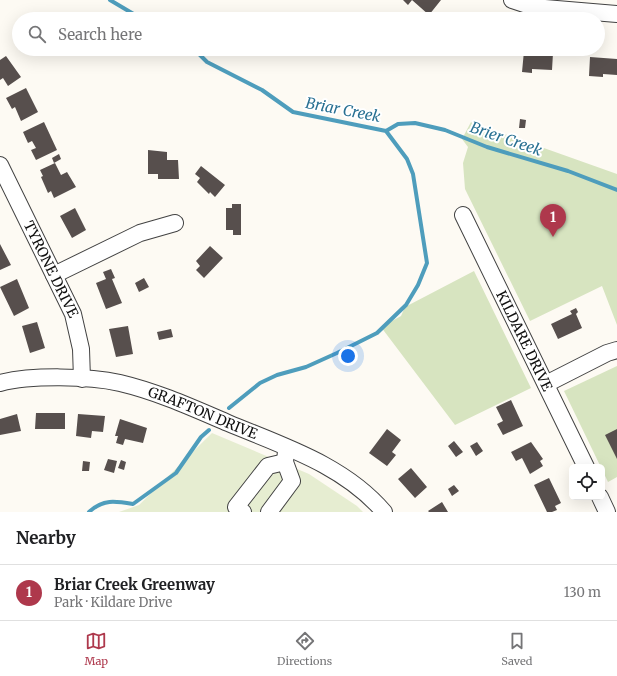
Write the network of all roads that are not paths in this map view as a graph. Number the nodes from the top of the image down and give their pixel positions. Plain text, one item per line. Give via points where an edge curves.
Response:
1 (512, 0) edge
2 (593, 12) edge
3 (605, 13) edge
4 (617, 14) edge
5 (0, 165) edge
6 (463, 215) dead end
7 (175, 223) dead end
8 (54, 274) junction
9 (617, 350) edge
10 (82, 379) junction
11 (0, 383) edge
12 (546, 384) junction
13 (285, 455) junction
14 (585, 464) edge
15 (601, 500) edge
16 (242, 512) edge
17 (268, 512) edge
18 (384, 512) edge
19 (607, 512) edge

1 - 2 street via 533,7
3 - 4 street
5 - 8 street, TYRONE DRIVE
6 - 12 street, KILDARE DRIVE
7 - 8 street via 140,233
8 - 10 street, TYRONE DRIVE via 77,326
9 - 12 street
10 - 11 street, GRAFTON DRIVE via 33,378
10 - 13 street, GRAFTON DRIVE via 119,383 154,392
12 - 14 street, KILDARE DRIVE
13 - 16 street via 268,466 236,507
13 - 17 street via 292,480
13 - 18 street, GRAFTON DRIVE via 316,460 367,494
15 - 19 street

